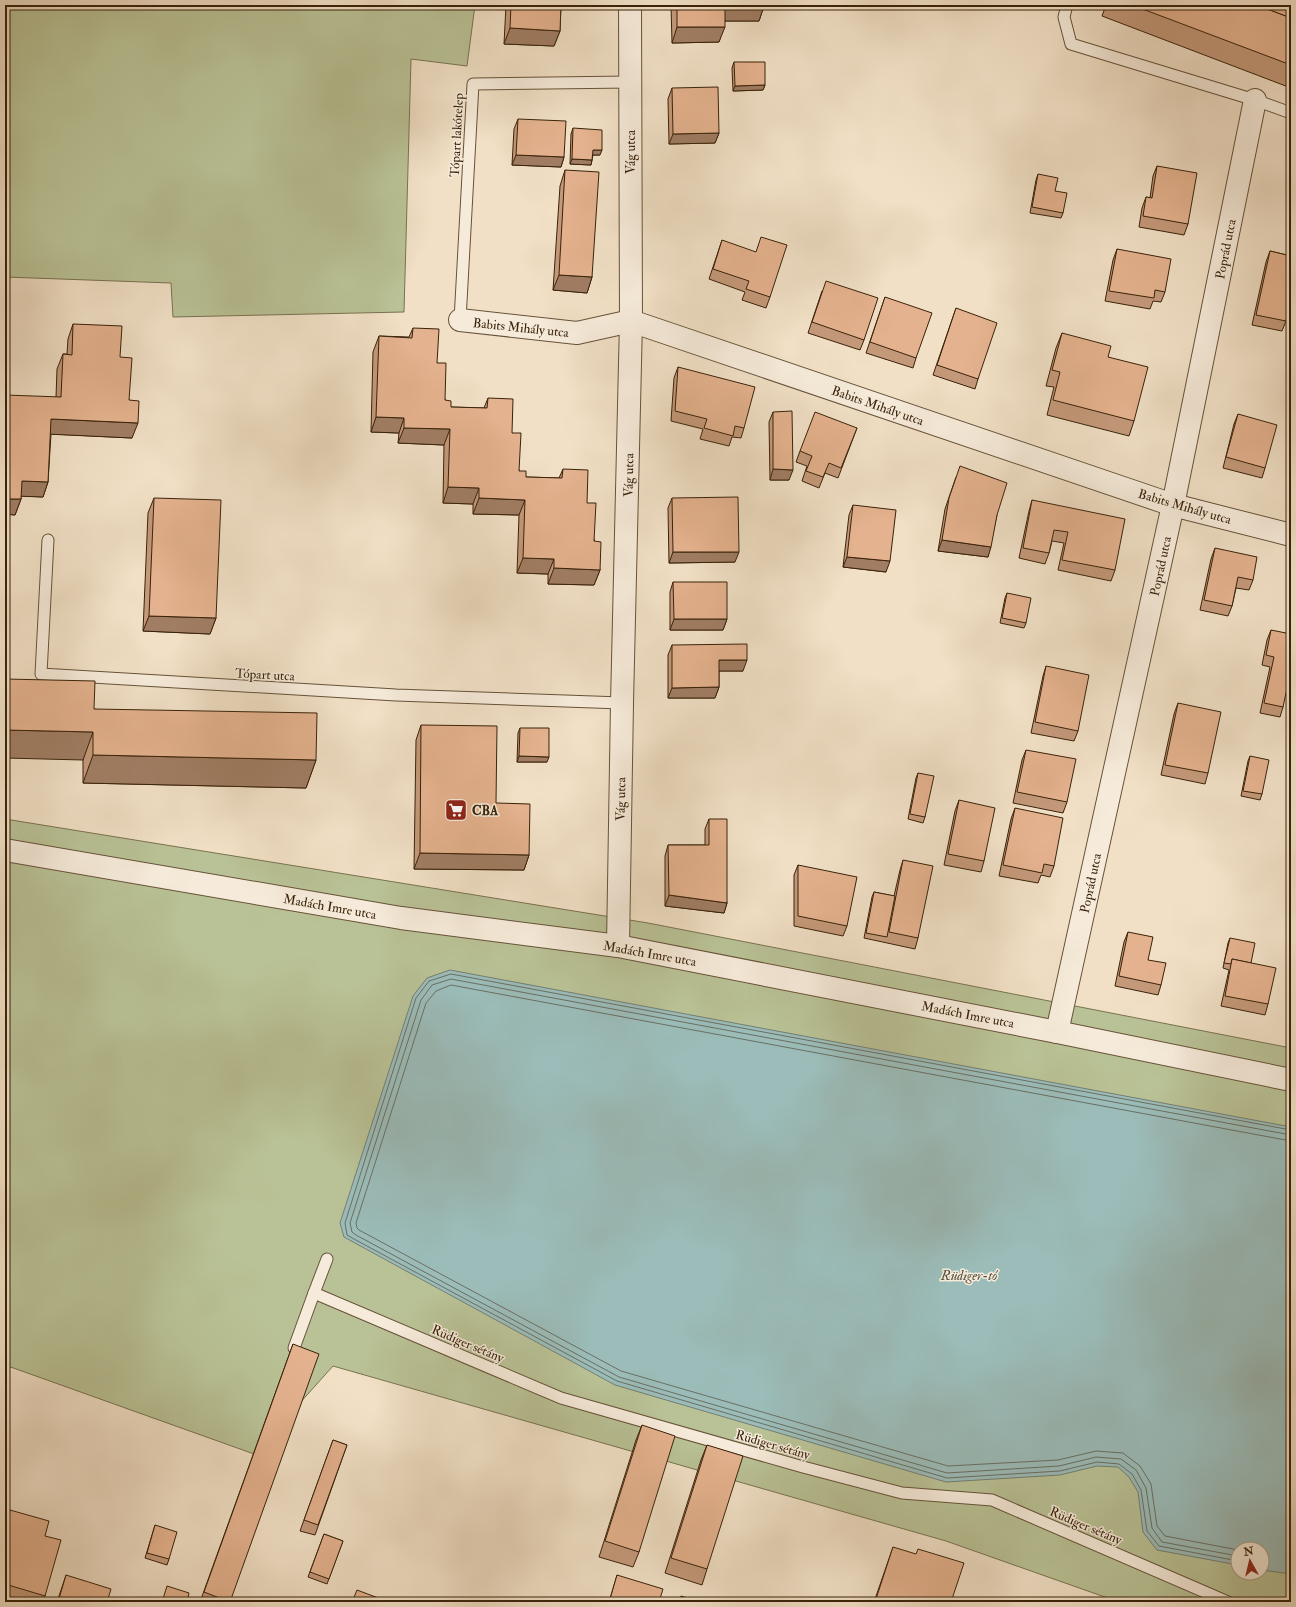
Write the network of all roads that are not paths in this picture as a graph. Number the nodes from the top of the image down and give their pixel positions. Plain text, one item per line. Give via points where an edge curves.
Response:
1 (630, 5) edge
2 (1067, 5) edge
3 (630, 82) junction
4 (1255, 100) junction
5 (1291, 113) edge
6 (460, 320) joint
7 (631, 321) junction
8 (1173, 505) junction
9 (1291, 535) edge
10 (48, 540) dead end
11 (622, 703) junction
12 (5, 850) edge
13 (618, 946) junction
14 (1057, 1032) junction
15 (1291, 1080) edge
16 (328, 1259) dead end
17 (314, 1293) junction
18 (294, 1348) edge
19 (1228, 1602) edge

1 - 3 street, Vág utca
2 - 4 lane via 1064,17 1071,44
3 - 6 lane, Tópart lakótelep via 473,84
3 - 7 street, Vág utca
4 - 5 lane
4 - 8 street, Poprád utca
6 - 7 street, Babits Mihály utca via 577,333
7 - 8 street, Babits Mihály utca
7 - 11 street, Vág utca
8 - 9 street, Babits Mihály utca
8 - 14 street, Poprád utca
10 - 11 lane, Tópart utca via 41,674 396,695
11 - 13 street, Vág utca
12 - 13 street, Madách Imre utca via 400,918
13 - 14 street, Madách Imre utca
14 - 15 street, Madách Imre utca
16 - 17 lane
17 - 18 lane
17 - 19 lane, Rüdiger sétány via 561,1398 902,1493 992,1500

